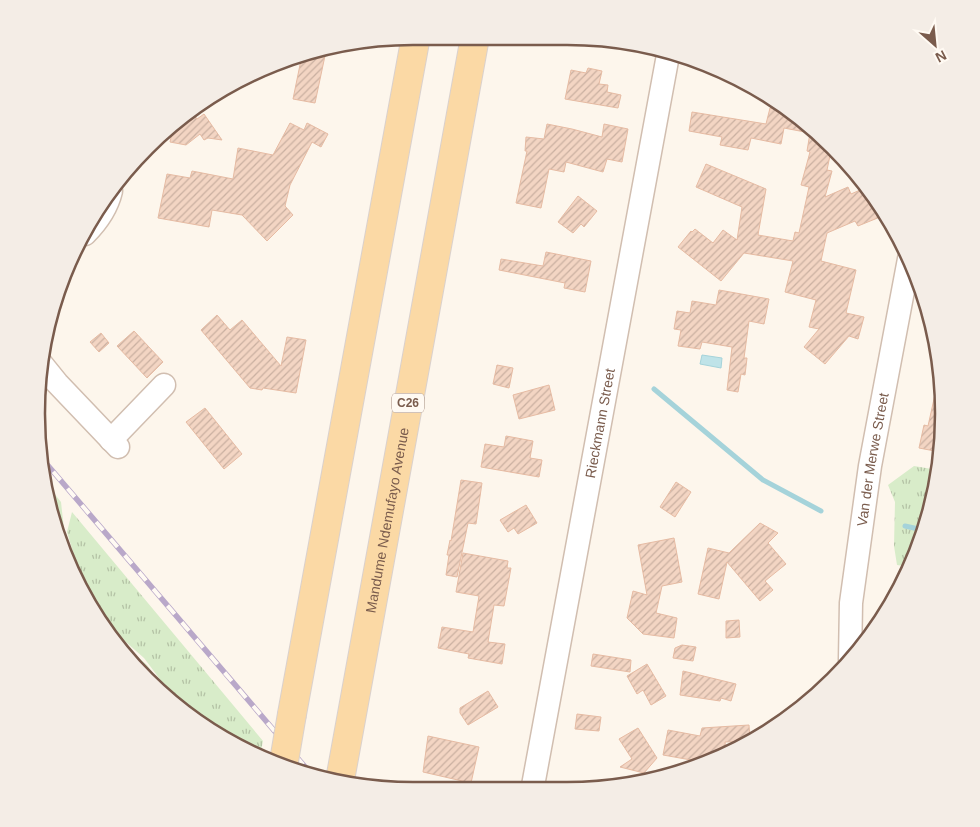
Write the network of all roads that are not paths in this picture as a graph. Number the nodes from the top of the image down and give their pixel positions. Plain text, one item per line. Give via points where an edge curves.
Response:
1 (414, 45) edge
2 (474, 45) edge
3 (667, 60) edge
4 (907, 271) edge
5 (47, 371) edge
6 (164, 385) dead end
7 (850, 649) edge
8 (285, 759) edge
9 (341, 774) edge
10 (534, 782) edge

1 - 8 main road, bridge
2 - 9 main road, Mandume Ndemufayo Avenue / C26
3 - 10 street, Rieckmann Street
4 - 7 street, Van der Merwe Street via 870,466 851,603
5 - 6 street via 114,444

